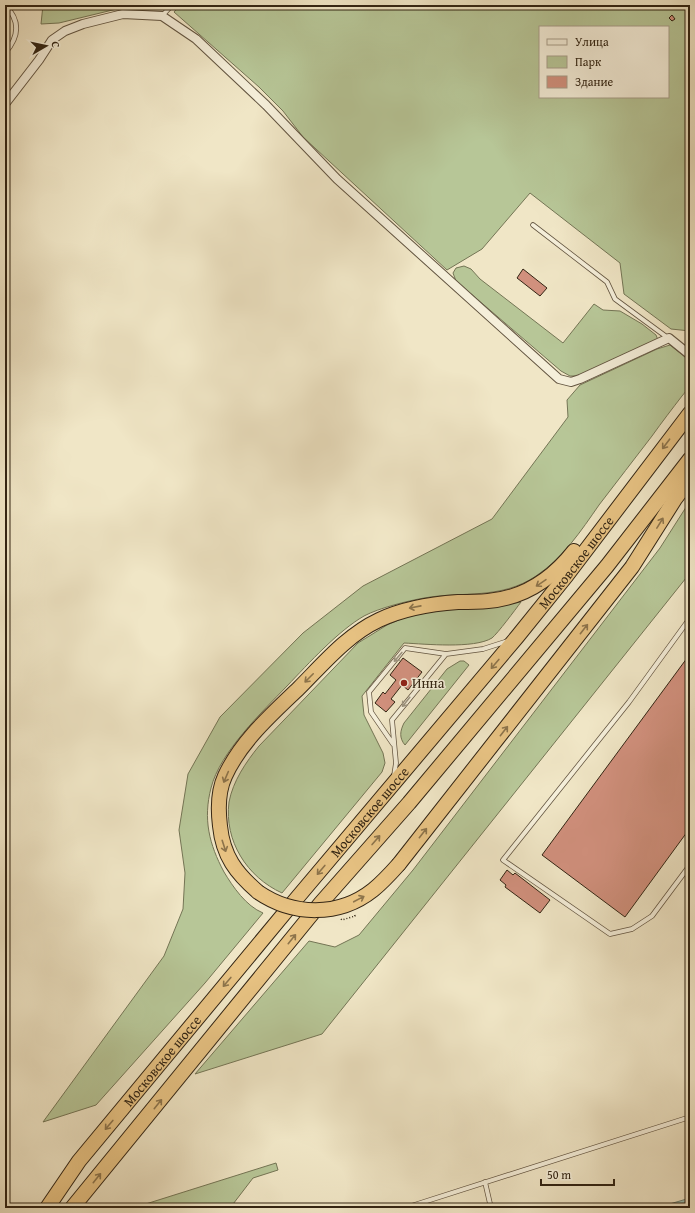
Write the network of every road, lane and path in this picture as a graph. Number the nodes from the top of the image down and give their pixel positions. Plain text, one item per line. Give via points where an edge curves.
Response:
1 (5, 5) edge
2 (172, 5) edge
3 (162, 16) junction
4 (5, 53) edge
5 (6, 101) edge
6 (533, 225) dead end
7 (669, 338) junction
8 (690, 355) edge
9 (690, 413) edge
10 (690, 459) edge
11 (690, 479) edge
12 (618, 508) junction
13 (690, 618) edge
14 (518, 637) junction
15 (446, 654) junction
16 (393, 744) junction
17 (391, 788) junction
18 (690, 865) edge
19 (690, 1117) edge
20 (485, 1182) junction
21 (47, 1208) edge
22 (72, 1208) edge
23 (405, 1208) edge
24 (491, 1208) edge

1 - 4 lane via 15,18 16,25 16,35
2 - 3 lane
3 - 5 street via 123,14 65,31 52,40
3 - 7 street via 196,39 266,105 337,179 559,379 571,382 580,379
6 - 7 lane via 607,282 616,299
7 - 8 street
9 -> 12 highway, Московское шоссе
22 -> 10 highway, Московское шоссе via 320,904 409,803 602,572
12 -> 11 highway, bridge via 588,533 565,563 533,588 505,599 488,602 459,602 408,609 377,621 350,638 336,651 268,718 246,744 225,776 220,792 219,822 223,845 237,873 268,898 288,907 311,910 348,904 374,890 399,864 632,568
12 - 14 highway, Московское шоссе
13 - 18 lane via 630,702 503,860 610,934 632,928 652,916
14 - 15 lane via 483,649
14 -> 17 highway, Московское шоссе
15 -> 16 lane via 392,720
15 -> 16 lane via 405,648 369,692 371,712
16 - 17 lane via 396,763
17 -> 21 highway, Московское шоссе via 79,1161
19 - 20 lane
20 - 23 lane
20 - 24 lane

